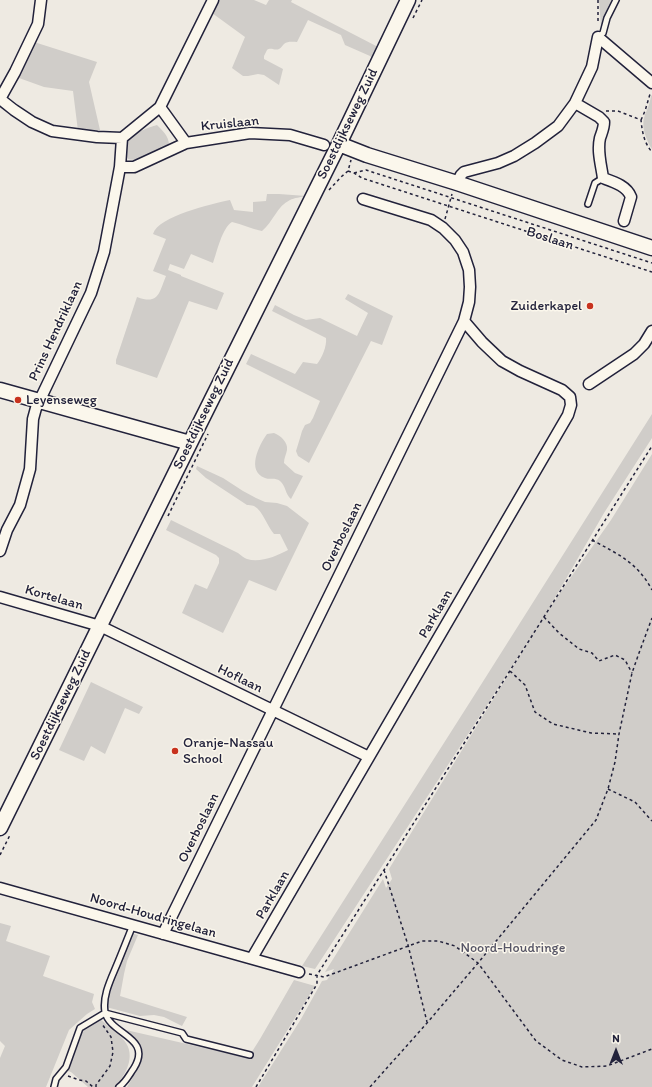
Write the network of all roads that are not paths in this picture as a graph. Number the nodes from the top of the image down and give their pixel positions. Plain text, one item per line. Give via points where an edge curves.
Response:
1 (41, 0) edge
2 (213, 0) edge
3 (408, 0) edge
4 (616, 0) edge
5 (598, 37) junction
6 (652, 83) edge
7 (0, 99) edge
8 (575, 103) junction
9 (160, 107) junction
10 (122, 138) junction
11 (186, 143) junction
12 (339, 144) junction
13 (324, 145) dead end
14 (120, 167) junction
15 (603, 178) junction
16 (457, 183) junction
17 (363, 199) dead end
18 (588, 204) dead end
19 (624, 221) dead end
20 (652, 248) edge
21 (464, 321) junction
22 (652, 331) edge
23 (590, 384) dead end
24 (0, 390) edge
25 (37, 404) junction
26 (197, 444) junction
27 (0, 552) edge
28 (0, 597) edge
29 (100, 626) junction
30 (272, 711) junction
31 (369, 757) junction
32 (0, 828) edge
33 (0, 888) edge
34 (133, 925) junction
35 (164, 934) junction
36 (252, 958) junction
37 (299, 972) road end
38 (105, 1012) junction
39 (250, 1055) dead end
40 (54, 1087) edge
41 (119, 1087) edge

1 - 7 street via 38,24 16,72
2 - 9 street
3 - 12 main road, Soestdijkseweg Zuid
4 - 5 lane via 603,33
5 - 6 street
5 - 8 street via 592,67
7 - 10 street via 32,122 52,131
8 - 15 street via 604,122 598,152
8 - 16 street via 558,126 535,143 498,163 464,172
9 - 10 street
9 - 11 street, Kruislaan
10 - 14 street
11 - 13 street, Kruislaan via 250,133 290,135
11 - 14 street, Kruislaan via 134,167
12 - 16 main road, Boslaan
12 - 26 main road, Soestdijkseweg Zuid
14 - 25 street, Prins Hendriklaan via 104,252 92,293
15 - 18 lane via 595,183
15 - 19 street via 621,185 631,197
16 - 20 main road, Boslaan
17 - 21 street, Overboslaan via 431,220 455,240 463,252 469,270 470,302
21 - 30 street, Overboslaan
21 - 31 street, Parklaan via 502,361 562,390 570,397 571,405 568,415
22 - 23 street via 634,354
24 - 25 main road
25 - 26 main road
25 - 27 street, Prins Hendriklaan via 33,419 30,469 20,505 7,530
26 - 29 main road, Soestdijkseweg Zuid
28 - 29 street, Kortelaan
29 - 30 street, Hoflaan
29 - 32 main road, Soestdijkseweg Zuid
30 - 31 street, Hoflaan
30 - 35 street, Overboslaan
31 - 36 street, Parklaan
33 - 34 street, Noord-Houdringelaan
34 - 35 street, Noord-Houdringelaan
34 - 38 lane via 109,986
35 - 36 street, Noord-Houdringelaan
36 - 37 street, Noord-Houdringelaan
38 - 39 lane via 182,1033 186,1039
38 - 40 lane via 80,1028 66,1067 56,1079
38 - 41 lane via 115,1027 131,1039 138,1051 136,1065 125,1083

